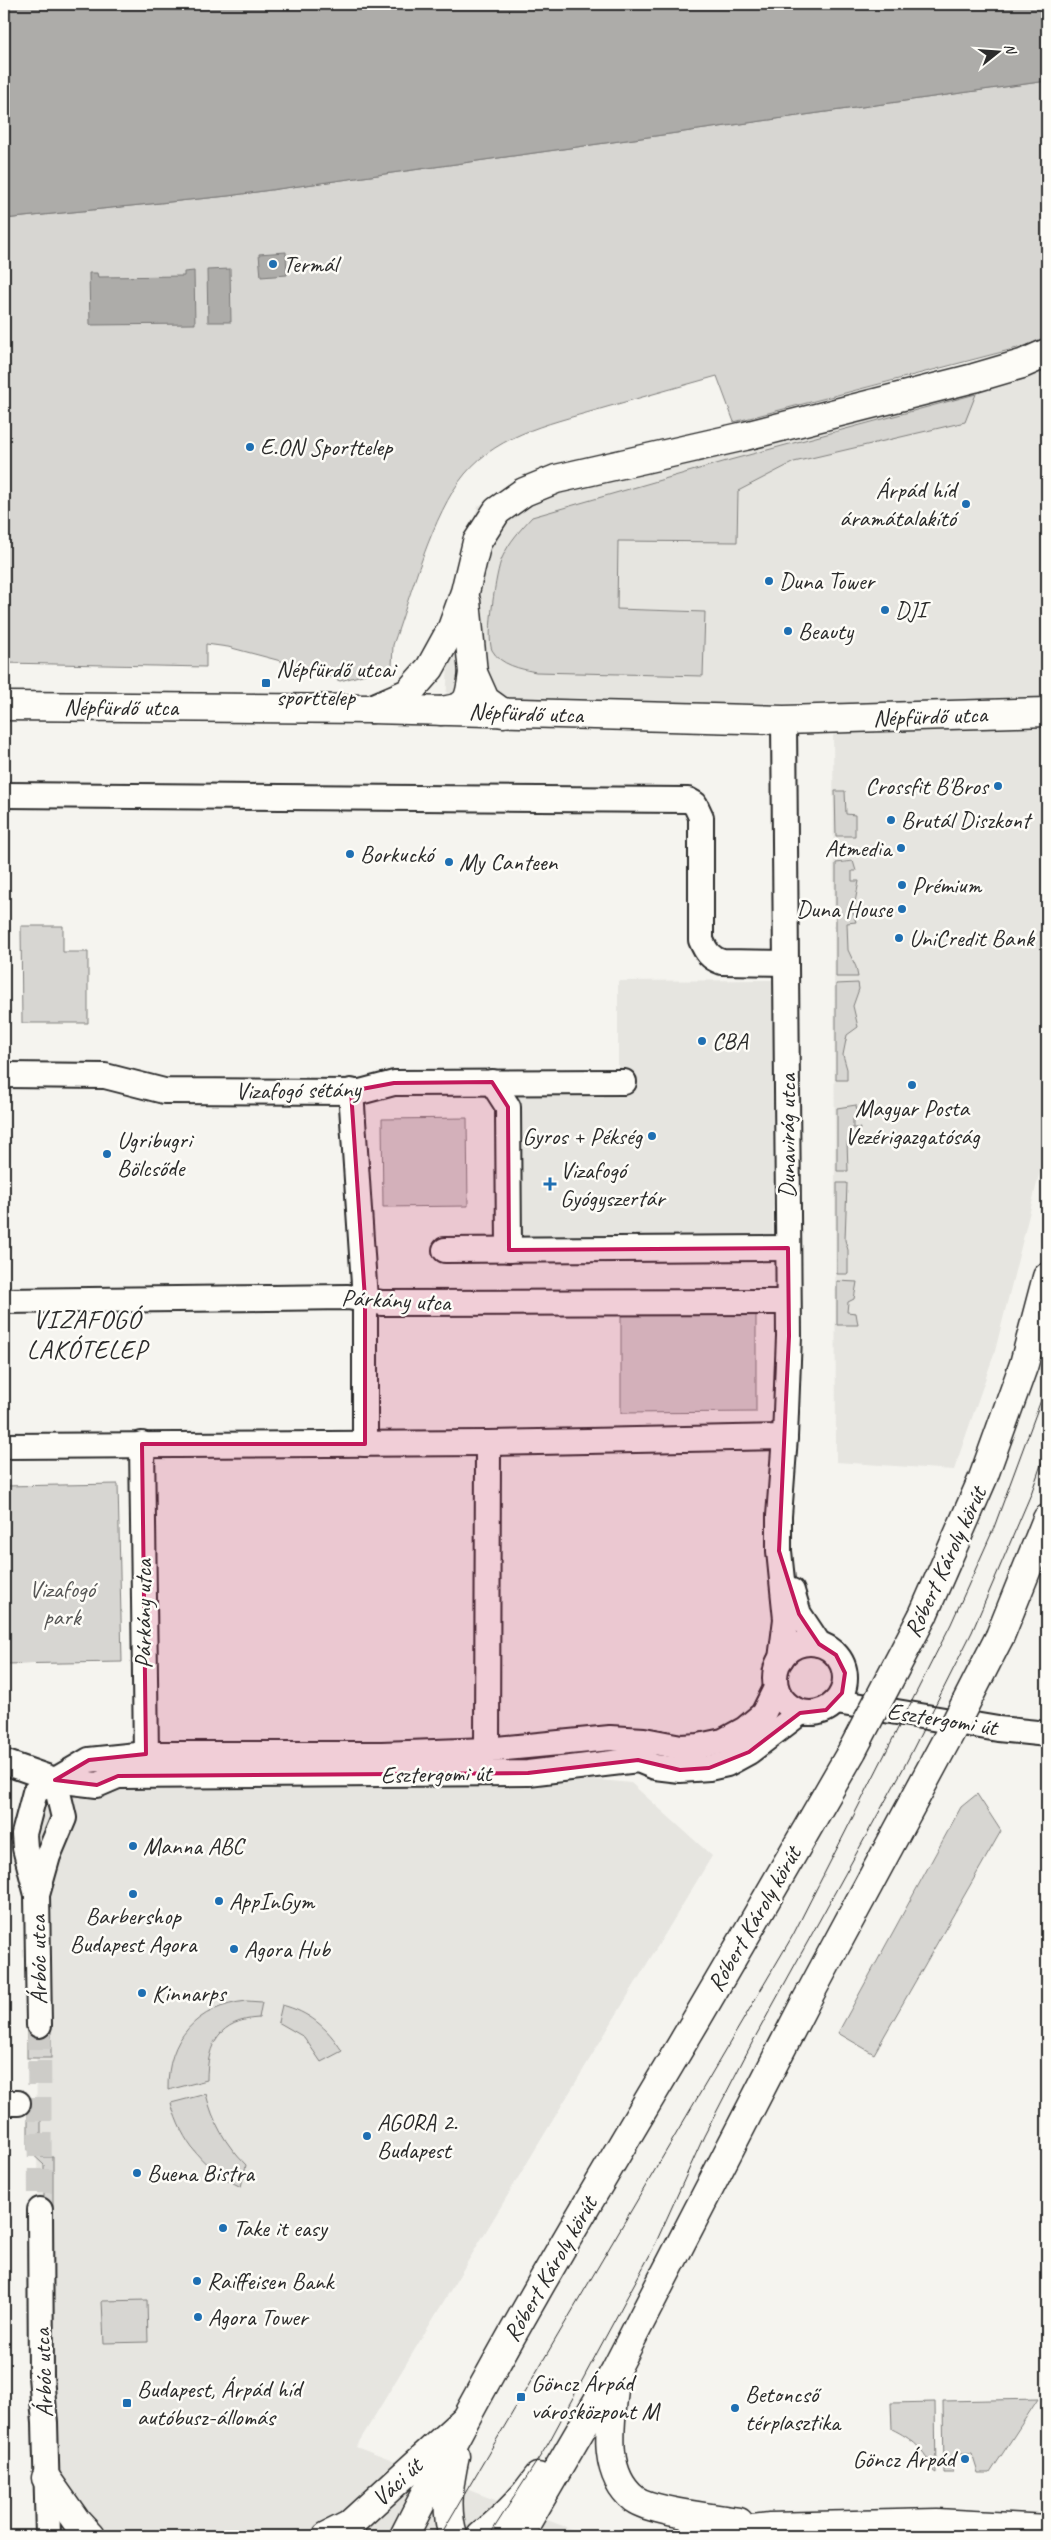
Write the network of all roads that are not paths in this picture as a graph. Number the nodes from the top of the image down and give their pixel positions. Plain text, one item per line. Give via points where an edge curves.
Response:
1 (1047, 353) edge
2 (1035, 366) edge
3 (465, 592) junction
4 (473, 673) junction
5 (4, 706) edge
6 (371, 709) junction
7 (441, 711) junction
8 (503, 712) junction
9 (1047, 712) edge
10 (784, 720) junction
11 (4, 795) edge
12 (786, 963) junction
13 (4, 1075) edge
14 (492, 1082) junction
15 (624, 1082) dead end
16 (351, 1091) junction
17 (788, 1248) junction
18 (445, 1250) dead end
19 (509, 1250) junction
20 (1047, 1276) edge
21 (365, 1299) junction
22 (4, 1301) edge
23 (788, 1302) junction
24 (785, 1437) junction
25 (488, 1443) junction
26 (142, 1444) junction
27 (365, 1444) junction
28 (4, 1446) edge
29 (1047, 1519) edge
30 (779, 1551) junction
31 (819, 1644) junction
32 (780, 1659) junction
33 (776, 1688) junction
34 (837, 1702) junction
35 (800, 1713) junction
36 (1047, 1734) edge
37 (487, 1750) junction
38 (146, 1754) junction
39 (4, 1762) edge
40 (55, 1780) junction
41 (38, 1895) junction
42 (39, 2025) tunnel mouth
43 (40, 2210) tunnel mouth
44 (615, 2371) junction
45 (463, 2421) junction
46 (46, 2478) junction
47 (770, 2527) junction
48 (1047, 2529) edge
49 (48, 2536) edge
50 (90, 2536) edge
51 (327, 2536) edge
52 (404, 2536) edge
53 (453, 2536) edge
54 (481, 2536) edge
55 (519, 2536) edge
56 (692, 2536) edge
57 (738, 2536) edge

1 - 2 main road
2 - 3 main road via 556,479 524,492 497,511 477,542
3 - 4 main road
3 - 6 main road via 452,628 430,668 408,693
4 - 7 main road via 469,698 460,708
4 - 8 main road via 485,700
5 - 6 main road, Népfürdő utca
6 - 7 main road, Népfürdő utca
7 - 8 main road, Népfürdő utca
8 - 10 main road, Népfürdő utca
9 - 10 main road, Népfürdő utca
10 - 12 street, Dunavirág utca
11 - 12 street via 688,800 695,804 701,817 701,940 705,951 722,962
12 - 17 street, Dunavirág utca
13 - 16 street, Vizafogó sétány via 105,1076 164,1091
14 - 15 street, Vizafogó sétány
14 - 16 street, Vizafogó sétány via 394,1083 360,1092
14 - 19 street via 508,1107
16 - 21 street
17 - 19 street
17 - 23 street, Dunavirág utca
18 - 19 street
20 - 45 main road, Róbert Károly körút, bridge via 1024,1364 984,1478 923,1615 852,1751 607,2168
21 - 22 street, Párkány utca via 229,1296
21 - 23 street, Párkány utca via 382,1303
21 - 27 street
23 - 24 street, Dunavirág utca
24 - 25 street
24 - 30 street, Dunavirág utca
25 - 27 street
25 - 37 street, Esztergomi út
26 - 27 street
26 - 28 street
26 - 38 street, Párkány utca
29 - 44 main road, bridge via 1000,1636
30 - 31 street, Dunavirág utca via 799,1614
30 - 32 street, Dunavirág utca via 786,1619
31 - 32 street via 798,1645
31 - 34 street via 836,1655 844,1668 845,1683
32 - 33 street, Esztergomi út via 775,1673
33 - 35 street via 785,1704
33 - 37 street, Esztergomi út via 763,1714 723,1741 681,1747 610,1738
34 - 35 street via 813,1714
34 - 36 street, Esztergomi út
35 - 40 street, Esztergomi út via 749,1752 727,1764 709,1768 680,1770 655,1767 638,1760 528,1773 118,1776 97,1784
37 - 38 street, Esztergomi út via 382,1754
38 - 40 street, Esztergomi út via 89,1760
39 - 40 street, Esztergomi út
40 - 41 street, Árbóc utca via 64,1818 48,1856
40 - 41 street, Árbóc utca via 35,1792 24,1834
41 - 42 street, Árbóc utca
43 - 46 street, Árbóc utca via 41,2376
44 - 47 main road via 610,2436 613,2462 620,2481 635,2499 658,2508
44 - 54 main road via 526,2494
44 - 55 main road
45 - 51 main road, Váci út via 349,2525
45 - 52 main road, Róbert Károly körút
45 - 53 main road via 448,2488 448,2522
46 - 49 street, Árbóc utca
46 - 50 main road
47 - 48 main road via 937,2523
47 - 56 main road
47 - 57 main road

